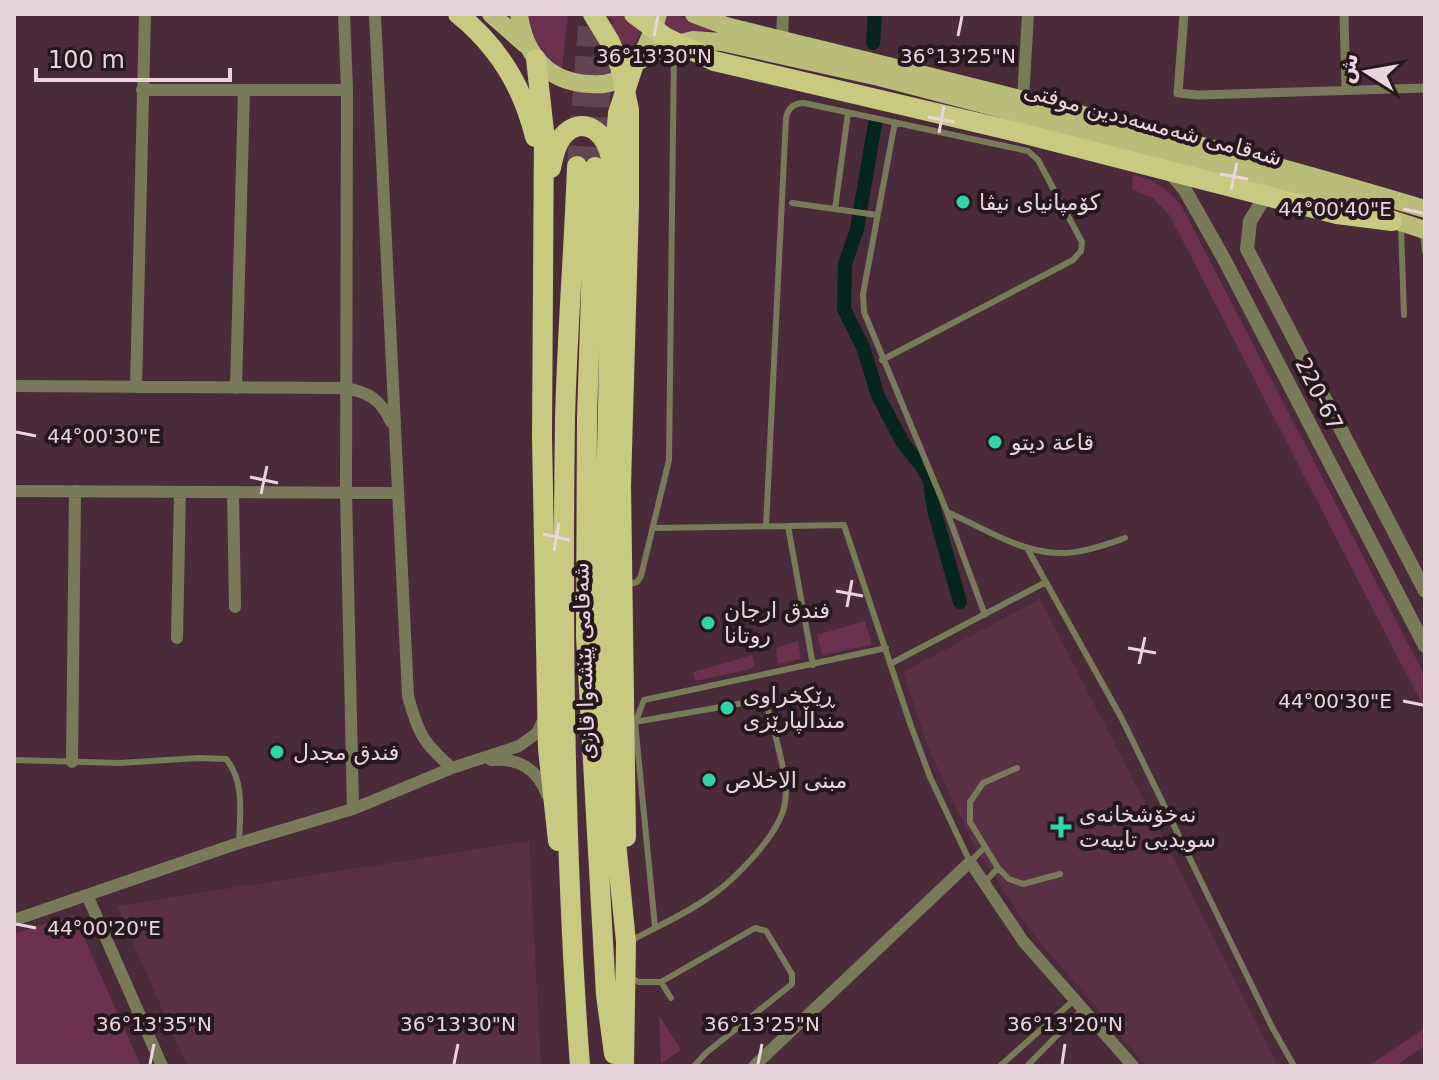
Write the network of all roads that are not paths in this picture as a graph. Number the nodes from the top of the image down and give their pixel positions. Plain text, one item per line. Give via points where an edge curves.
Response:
1 (145, 14) edge
2 (344, 14) edge
3 (458, 14) edge
4 (491, 14) edge
5 (519, 14) edge
6 (593, 14) edge
7 (634, 14) edge
8 (658, 14) edge
9 (694, 14) edge
10 (783, 14) edge
11 (1028, 14) edge
12 (1184, 14) edge
13 (1344, 14) edge
14 (375, 15) edge
15 (782, 39) junction
16 (674, 45) junction
17 (531, 52) junction
18 (634, 64) junction
19 (1425, 88) edge
20 (142, 90) junction
21 (244, 90) junction
22 (347, 90) junction
23 (1346, 90) junction
24 (1023, 98) junction
25 (848, 113) junction
26 (895, 122) junction
27 (595, 168) junction
28 (1166, 168) junction
29 (1265, 197) junction
30 (792, 203) dead end
31 (545, 208) junction
32 (835, 209) junction
33 (1425, 209) edge
34 (877, 215) junction
35 (1397, 222) junction
36 (1424, 230) edge
37 (544, 242) junction
38 (1247, 249) junction
39 (1425, 252) edge
40 (1224, 259) junction
41 (1404, 315) dead end
42 (882, 360) junction
43 (14, 386) edge
44 (136, 387) junction
45 (236, 388) junction
46 (345, 388) junction
47 (395, 431) junction
48 (14, 491) edge
49 (75, 491) junction
50 (180, 492) junction
51 (233, 492) junction
52 (346, 492) junction
53 (398, 493) junction
54 (947, 512) junction
55 (766, 526) junction
56 (788, 526) junction
57 (654, 528) junction
58 (1125, 538) dead end
59 (1027, 548) junction
60 (1046, 582) junction
61 (622, 585) junction
62 (1425, 591) edge
63 (235, 607) dead end
64 (985, 615) junction
65 (177, 638) dead end
66 (1425, 646) edge
67 (886, 648) junction
68 (892, 663) junction
69 (813, 665) junction
70 (547, 706) junction
71 (630, 729) junction
72 (14, 760) edge
73 (72, 762) junction
74 (452, 768) junction
75 (1017, 768) dead end
76 (353, 809) junction
77 (554, 816) junction
78 (239, 843) junction
79 (984, 848) junction
80 (970, 862) junction
81 (998, 868) junction
82 (1060, 874) dead end
83 (984, 883) junction
84 (87, 895) junction
85 (624, 901) junction
86 (14, 920) edge
87 (655, 927) junction
88 (571, 940) junction
89 (626, 942) junction
90 (626, 971) junction
91 (661, 982) junction
92 (671, 998) dead end
93 (1078, 1004) junction
94 (699, 1045) dead end
95 (706, 1053) junction
96 (162, 1066) edge
97 (580, 1066) edge
98 (616, 1066) edge
99 (624, 1066) edge
100 (694, 1066) edge
101 (754, 1066) edge
102 (1000, 1066) edge
103 (1027, 1066) edge
104 (1133, 1066) edge
105 (1294, 1066) edge

1 - 20 street
2 - 22 street
3 - 37 highway via 499,55 526,105 538,155
4 - 17 main road
5 - 17 main road, شەقامی پێشەوا قازی
6 - 61 highway, bridge via 620,66 630,130
7 - 28 highway, bridge via 665,37 714,61
8 - 18 main road, شەقامی پێشەوا قازی
9 - 15 main road, شەقامی شەمسەددین موفتی
10 - 15 street
11 - 24 street
12 - 23 street via 1178,93
13 - 23 street
14 - 47 street
15 - 24 main road, شەقامی شەمسەددین موفتی
16 - 18 main road, شەقامی شەمسەددین موفتی
16 - 35 main road, شەقامی شەمسەددین موفتی via 722,42 879,77 1271,180
16 - 57 lane via 669,460
17 - 18 main road via 555,77 576,84 610,83
17 - 31 highway, شەقامی پێشەوا قازی via 544,131
18 - 27 highway, شەقامی پێشەوا قازی
19 - 23 street
20 - 21 street
20 - 44 street
21 - 22 street
21 - 45 street
22 - 46 street
24 - 33 main road, شەقامی شەمسەددین موفتی
25 - 26 lane
25 - 32 lane
25 - 55 lane via 804,103 787,114
26 - 34 lane
26 - 42 lane via 1032,154 1082,247 1073,260
27 - 31 highway via 607,141 585,127 568,132 556,146
27 - 85 highway, شەقامی پێشەوا قازی via 604,594 613,811
27 - 88 highway, شەقامی پێشەوا قازی via 565,417
27 - 98 highway, شەقامی پێشەوا قازی via 586,636 606,995
28 - 29 highway
28 - 40 street, 220-67 via 1185,190
29 - 35 highway
29 - 38 street via 1250,221
30 - 32 lane
31 - 37 highway, شەقامی پێشەوا قازی
32 - 34 lane
34 - 42 lane via 863,303
35 - 36 main road, شەقامی شەمسەددین موفتی
35 - 41 lane
36 - 39 lane
37 - 70 highway, شەقامی پێشەوا قازی
38 - 40 street via 1233,247
38 - 62 street, 220-67
40 - 66 street, 220-67
42 - 54 lane
43 - 44 street
44 - 45 street
45 - 46 street
46 - 47 street via 376,399
46 - 52 street
47 - 53 street
48 - 49 street
49 - 50 street
49 - 73 street
50 - 51 street
50 - 65 street
51 - 52 street
51 - 63 street
52 - 53 street
52 - 76 street
53 - 74 street via 408,696 428,747
54 - 59 lane
54 - 64 lane
55 - 56 lane
55 - 57 lane
56 - 67 lane via 844,525
56 - 69 lane
57 - 61 lane via 640,579
58 - 59 lane via 1070,553
59 - 60 lane
60 - 64 lane
60 - 105 lane via 1122,719
61 - 71 highway
64 - 68 lane
67 - 68 lane
67 - 69 lane
68 - 80 lane via 930,777
69 - 71 lane via 644,700
70 - 74 street via 531,739
70 - 77 highway, شەقامی پێشەوا قازی
71 - 85 highway
71 - 87 lane
71 - 87 lane via 755,701 768,709 785,779 783,813 766,841 716,893
72 - 73 lane
73 - 78 lane via 226,759 236,771
74 - 76 street
74 - 77 street via 493,760 521,763 537,774
75 - 79 lane via 983,783 970,802 970,822
76 - 78 street
77 - 88 highway, شەقامی پێشەوا قازی
78 - 84 street
79 - 80 lane
79 - 81 lane
80 - 83 street
80 - 101 street
81 - 82 lane via 1023,884
81 - 83 lane
83 - 93 street via 1023,941
84 - 86 street
84 - 96 street
85 - 89 highway, شەقامی پێشەوا قازی
87 - 89 lane
88 - 97 highway, شەقامی پێشەوا قازی
89 - 90 highway, شەقامی پێشەوا قازی
90 - 91 lane via 639,982
90 - 99 highway, شەقامی پێشەوا قازی
91 - 92 lane
91 - 95 lane via 755,928 766,931 792,974 792,984
93 - 102 lane
93 - 103 lane
93 - 104 street
94 - 95 lane
95 - 100 lane

